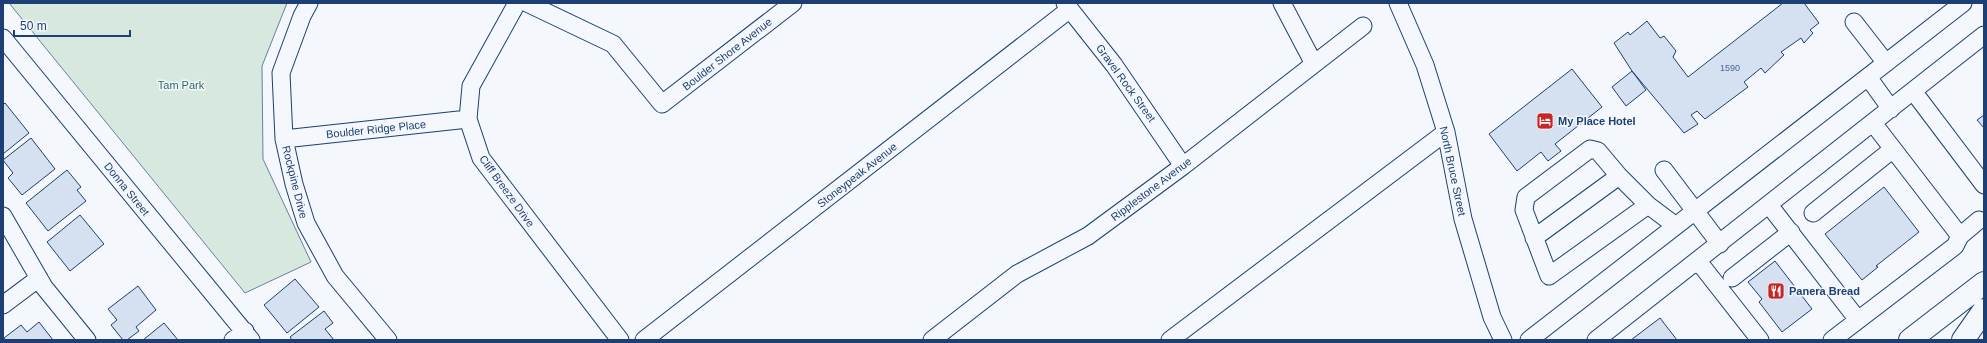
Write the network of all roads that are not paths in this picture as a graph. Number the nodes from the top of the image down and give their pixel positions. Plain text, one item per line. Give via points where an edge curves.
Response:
1 (309, 3) edge
2 (517, 3) edge
3 (527, 3) edge
4 (793, 3) edge
5 (1282, 3) edge
6 (1398, 3) edge
7 (1963, 3) edge
8 (1068, 6) edge
9 (1854, 22) dead end
10 (1363, 26) dead end
11 (1984, 35) edge
12 (3, 38) edge
13 (1886, 63) junction
14 (1314, 64) junction
15 (1868, 77) junction
16 (1913, 92) junction
17 (1891, 108) junction
18 (468, 119) junction
19 (1873, 123) junction
20 (1446, 132) junction
21 (284, 139) junction
22 (1893, 149) junction
23 (1183, 166) junction
24 (1664, 170) dead end
25 (1619, 176) junction
26 (1984, 185) edge
27 (1648, 205) junction
28 (1769, 205) junction
29 (1695, 211) junction
30 (1812, 213) dead end
31 (3, 216) edge
32 (1982, 218) edge
33 (1676, 226) junction
34 (1791, 232) junction
35 (1960, 236) junction
36 (1534, 238) junction
37 (1720, 244) junction
38 (1698, 261) junction
39 (39, 278) junction
40 (1732, 278) dead end
41 (1984, 283) edge
42 (3, 305) edge
43 (1984, 310) edge
44 (1858, 320) junction
45 (1984, 334) edge
46 (243, 337) edge
47 (1757, 339) edge
48 (87, 340) edge
49 (388, 340) edge
50 (620, 340) edge
51 (644, 340) edge
52 (932, 340) edge
53 (1170, 340) edge
54 (1503, 340) edge
55 (1529, 340) edge
56 (1596, 340) edge
57 (1832, 340) edge
58 (1910, 340) edge
59 (1963, 340) edge
60 (1977, 340) edge

1 - 21 street, Rockpine Drive via 281,73
2 - 18 street, Cliff Breeze Drive via 471,86
3 - 4 street, Boulder Shore Avenue via 612,44 662,104
5 - 14 street
6 - 20 street, North Bruce Street via 1425,65
7 - 13 street
8 - 23 street, Gravel Rock Street via 1114,65
8 - 51 street, Stoneypeak Avenue
9 - 13 street
10 - 14 street, Ripplestone Avenue
11 - 16 street
12 - 46 street, Donna Street
13 - 15 street
14 - 23 street, Ripplestone Avenue
15 - 17 street
15 - 29 street
16 - 17 street
16 - 26 street
17 - 19 street
18 - 21 street, Boulder Ridge Place
18 - 50 street, Cliff Breeze Drive via 481,158
19 - 22 street
19 - 28 street
20 - 53 street
20 - 54 street, North Bruce Street via 1463,219 1492,317
21 - 49 street, Rockpine Drive via 306,223 335,276
22 - 30 street
22 - 35 street
23 - 52 street, Ripplestone Avenue via 1088,236 1017,274
24 - 29 street
25 - 27 street
25 - 36 street
25 - 36 street via 1598,151 1590,149 1526,197 1524,210
27 - 33 street
27 - 36 street via 1549,276
28 - 34 street
28 - 37 street
29 - 33 street
29 - 37 street
31 - 39 street
32 - 35 street
33 - 55 street
34 - 40 street
34 - 44 street
35 - 44 street via 1955,246
37 - 38 street
38 - 47 street
38 - 56 street
39 - 42 street
39 - 48 street
41 - 58 main road
43 - 59 main road
44 - 57 street
45 - 60 main road

